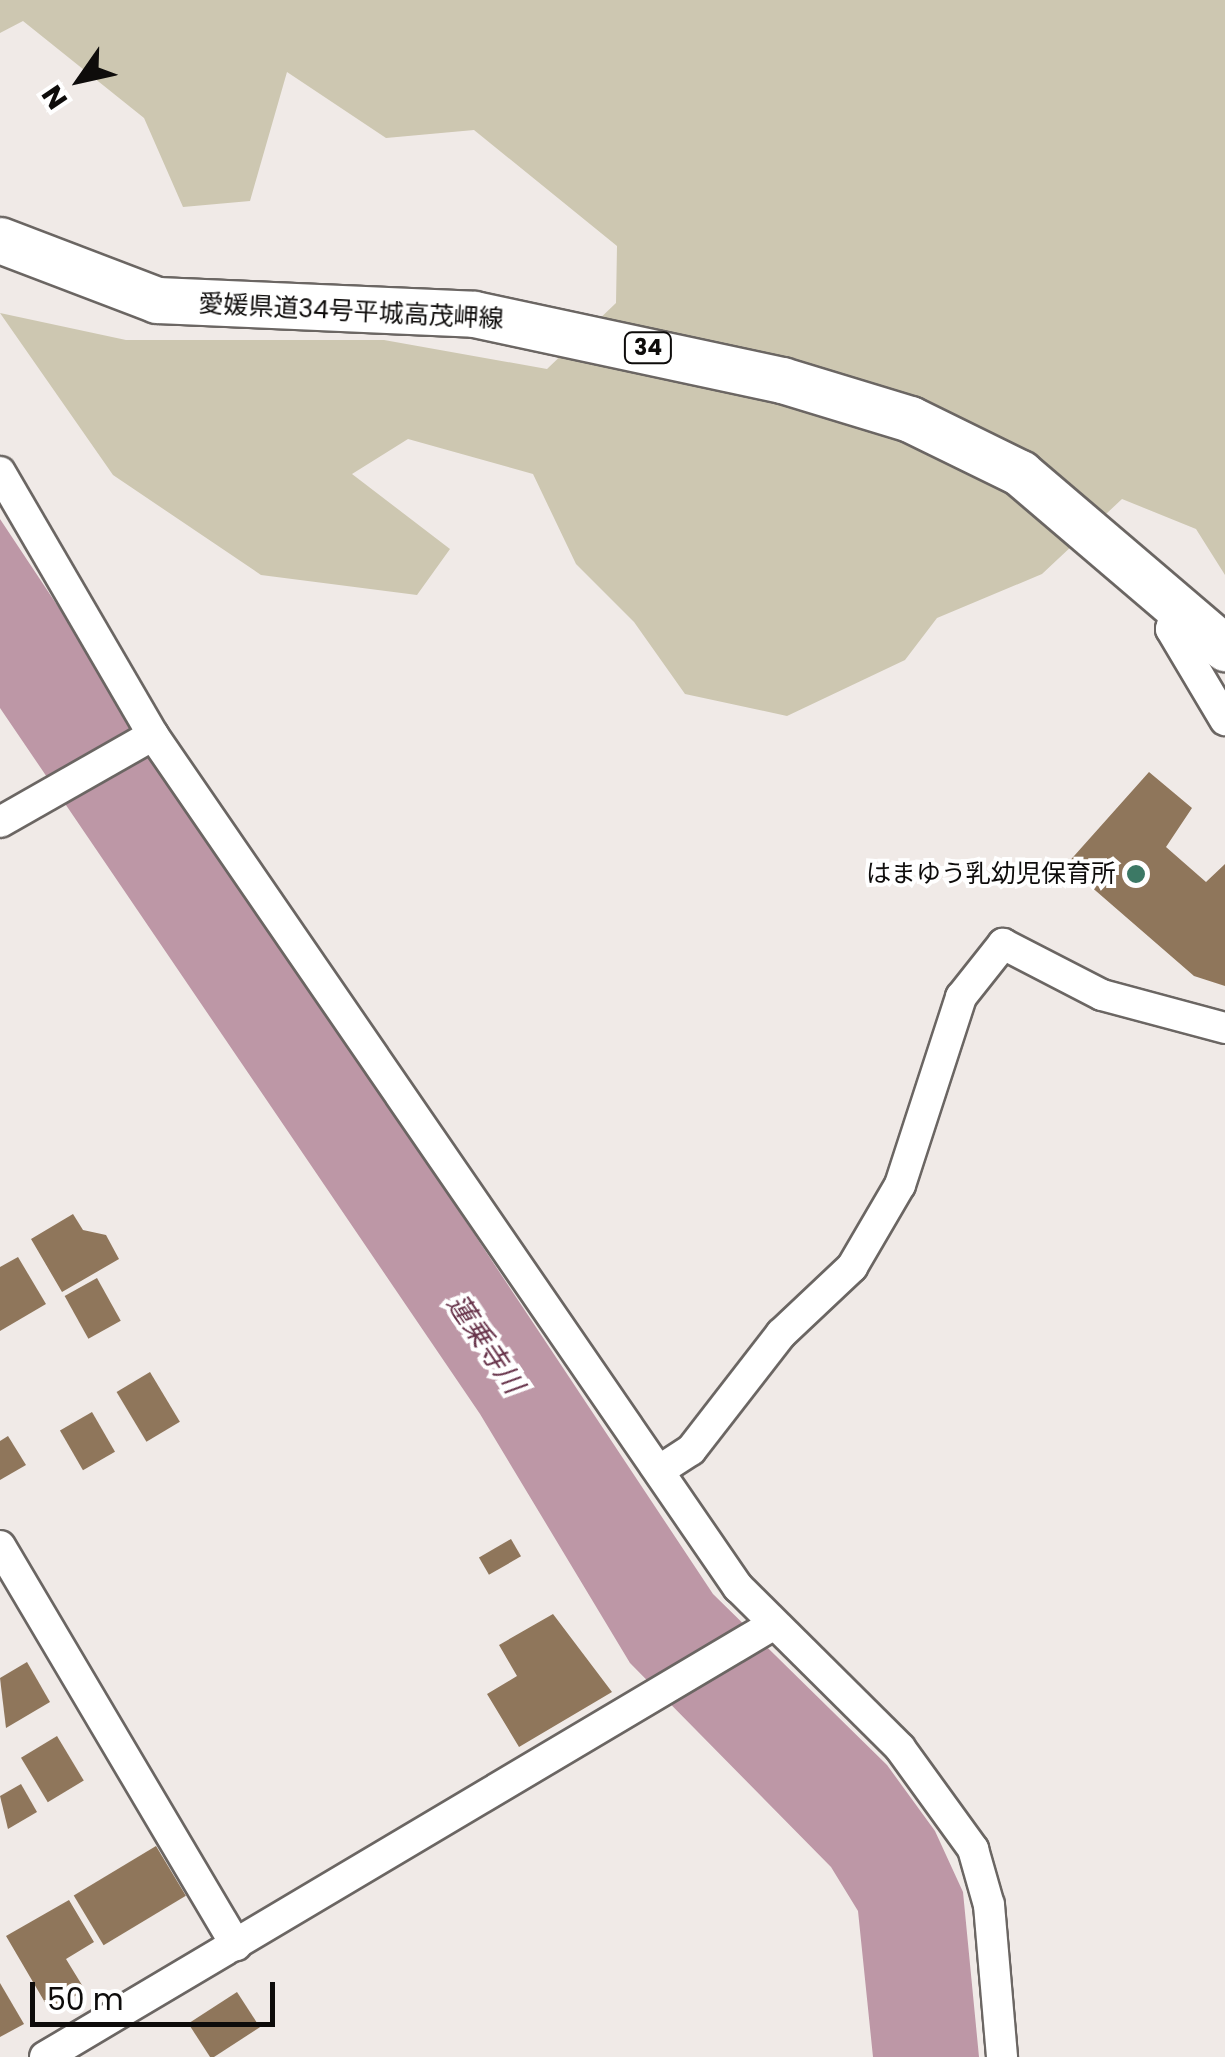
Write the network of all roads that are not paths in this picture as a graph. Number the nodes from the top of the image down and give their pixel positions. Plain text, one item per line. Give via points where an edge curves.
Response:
1 (0, 240) edge
2 (0, 472) edge
3 (1178, 603) junction
4 (1225, 648) edge
5 (1225, 720) edge
6 (144, 741) junction
7 (0, 822) edge
8 (1225, 1028) edge
9 (660, 1470) junction
10 (0, 1546) edge
11 (761, 1635) junction
12 (236, 1944) junction
13 (45, 2057) edge
14 (1002, 2057) edge

1 - 3 main road, 愛媛県道34号平城高茂岬線 / 34 via 157,300 474,314 692,358 910,418 1020,473
2 - 6 street
3 - 4 main road, 愛媛県道34号平城高茂岬線 / 34
3 - 5 street via 1171,629
6 - 7 street
6 - 9 street
8 - 9 street via 1102,995 1003,944 961,998 900,1186 852,1267 781,1334 691,1450
9 - 11 street
10 - 12 street
11 - 12 street
11 - 14 street via 900,1748 973,1850 989,1905
12 - 13 street

